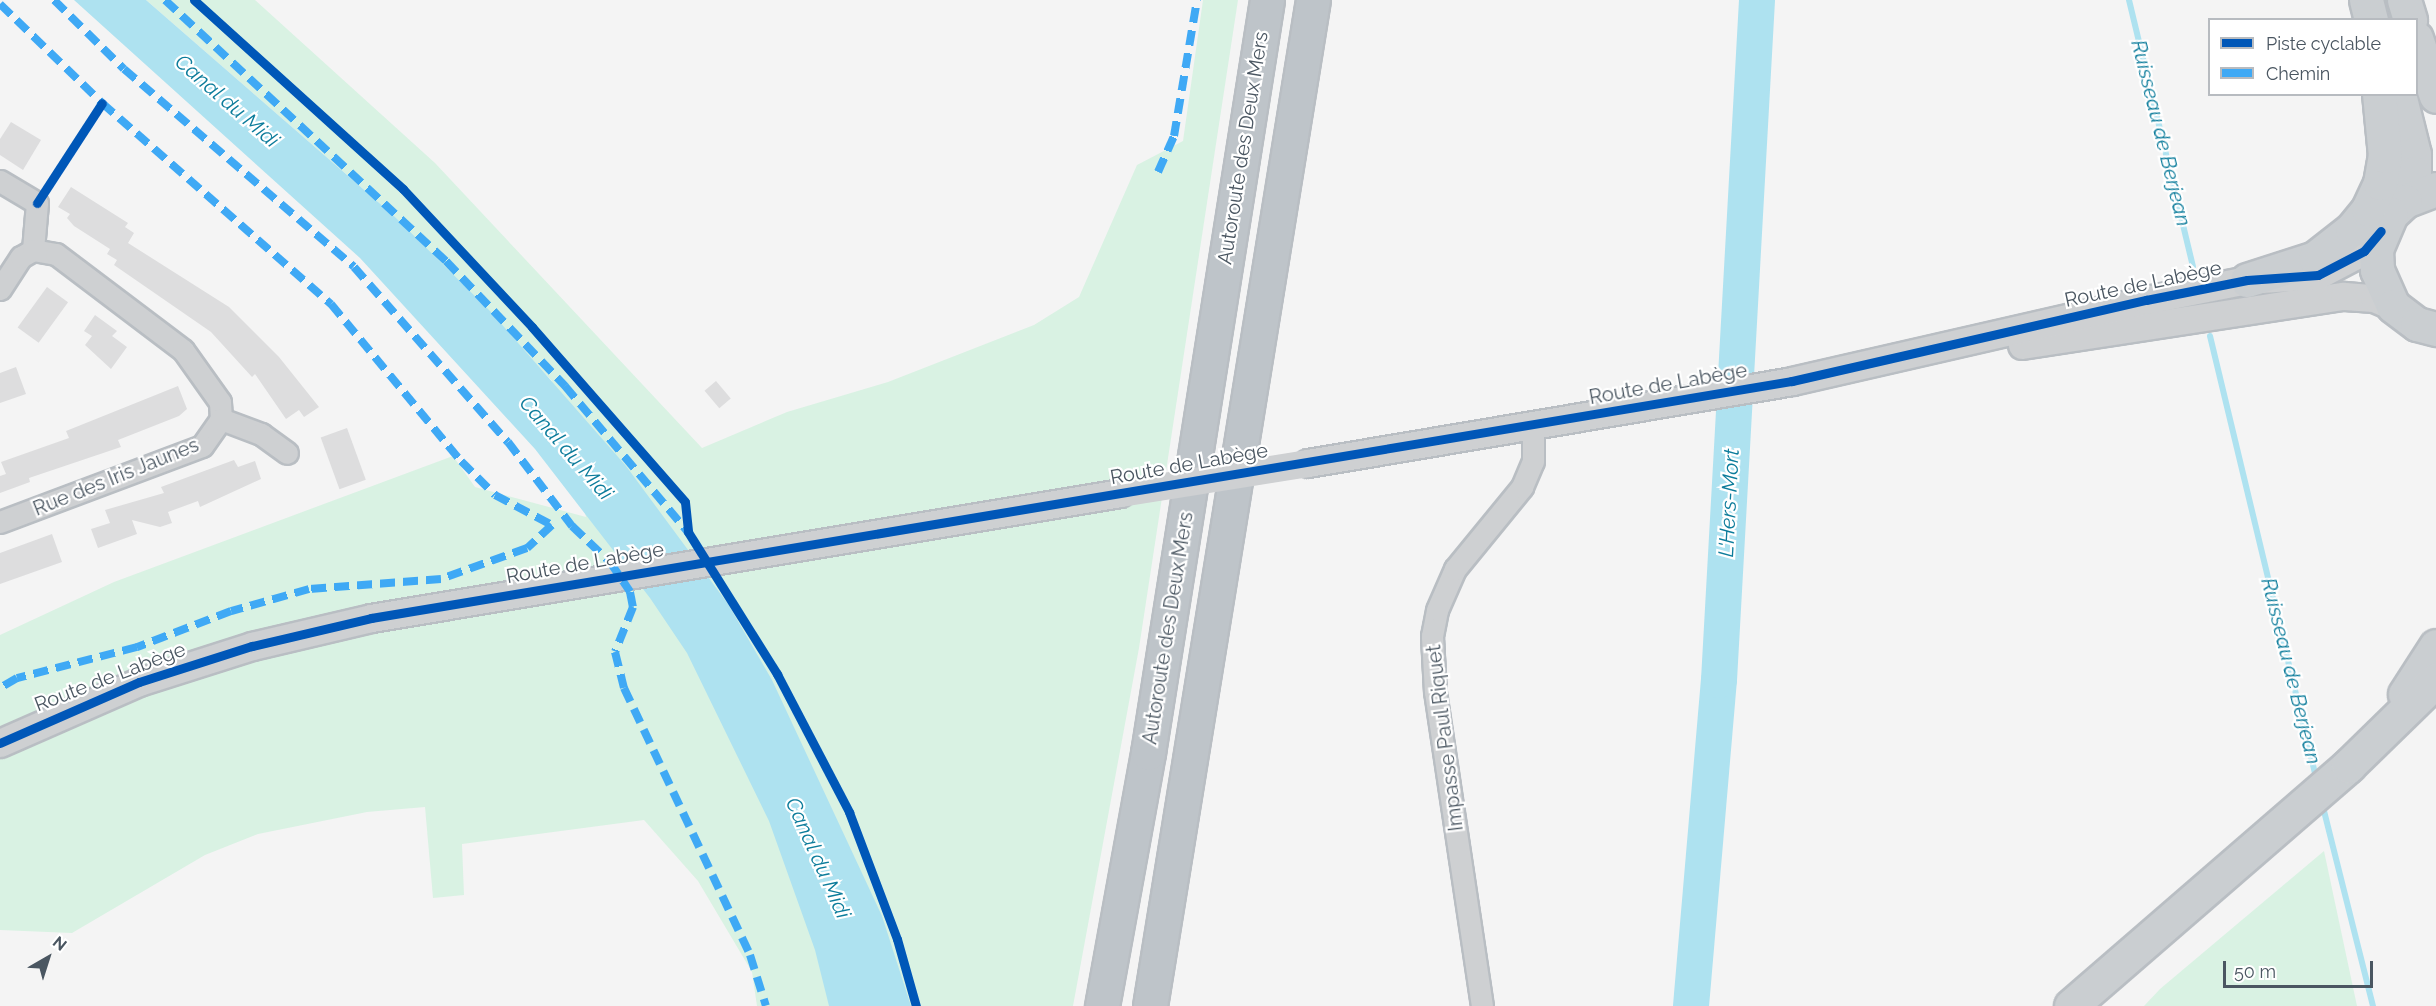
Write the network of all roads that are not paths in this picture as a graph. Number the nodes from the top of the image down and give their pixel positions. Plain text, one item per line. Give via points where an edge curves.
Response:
1 (1267, 0) edge
2 (1313, 0) edge
3 (2366, 0) edge
4 (2404, 0) edge
5 (2370, 18) edge
6 (2409, 18) edge
7 (2418, 44) edge
8 (2379, 96) edge
9 (2400, 96) edge
10 (2436, 96) edge
11 (0, 181) edge
12 (2436, 189) edge
13 (2405, 201) junction
14 (2381, 231) junction
15 (33, 250) junction
16 (2247, 280) junction
17 (0, 289) edge
18 (2393, 306) junction
19 (2434, 332) edge
20 (1795, 380) junction
21 (221, 419) junction
22 (1533, 427) junction
23 (287, 453) dead end
24 (0, 522) edge
25 (2436, 646) edge
26 (2436, 680) edge
27 (0, 742) edge
28 (2348, 766) junction
29 (1102, 1006) edge
30 (1150, 1006) edge
31 (1482, 1006) edge
32 (2071, 1006) edge

1 - 29 highway, Autoroute des Deux Mers via 1148,753
2 - 30 highway
3 - 5 main road
4 - 6 main road
7 - 10 main road
8 - 16 main road via 2385,156 2368,209 2344,236 2315,258
9 - 13 main road via 2414,154 2414,173
11 - 15 street via 38,203
12 - 13 main road
13 - 14 main road
14 - 16 street, Route de Labège via 2364,251 2318,274
14 - 18 main road via 2377,270
15 - 17 street via 21,257
15 - 21 street via 56,254 183,350 220,402
16 - 20 street, Route de Labège
18 - 19 main road
18 - 20 street, Route de Labège via 2374,298 2344,297
20 - 22 street, Route de Labège
21 - 23 street via 261,434
21 - 24 street, Rue des Iris Jaunes via 202,446
22 - 27 street, Route de Labège, bridge via 371,618 252,646 139,682
22 - 31 street, Impasse Paul Riquet via 1533,461 1522,487 1455,569 1437,610 1432,636 1435,692
25 - 28 main road via 2397,706
26 - 28 main road
28 - 32 main road

